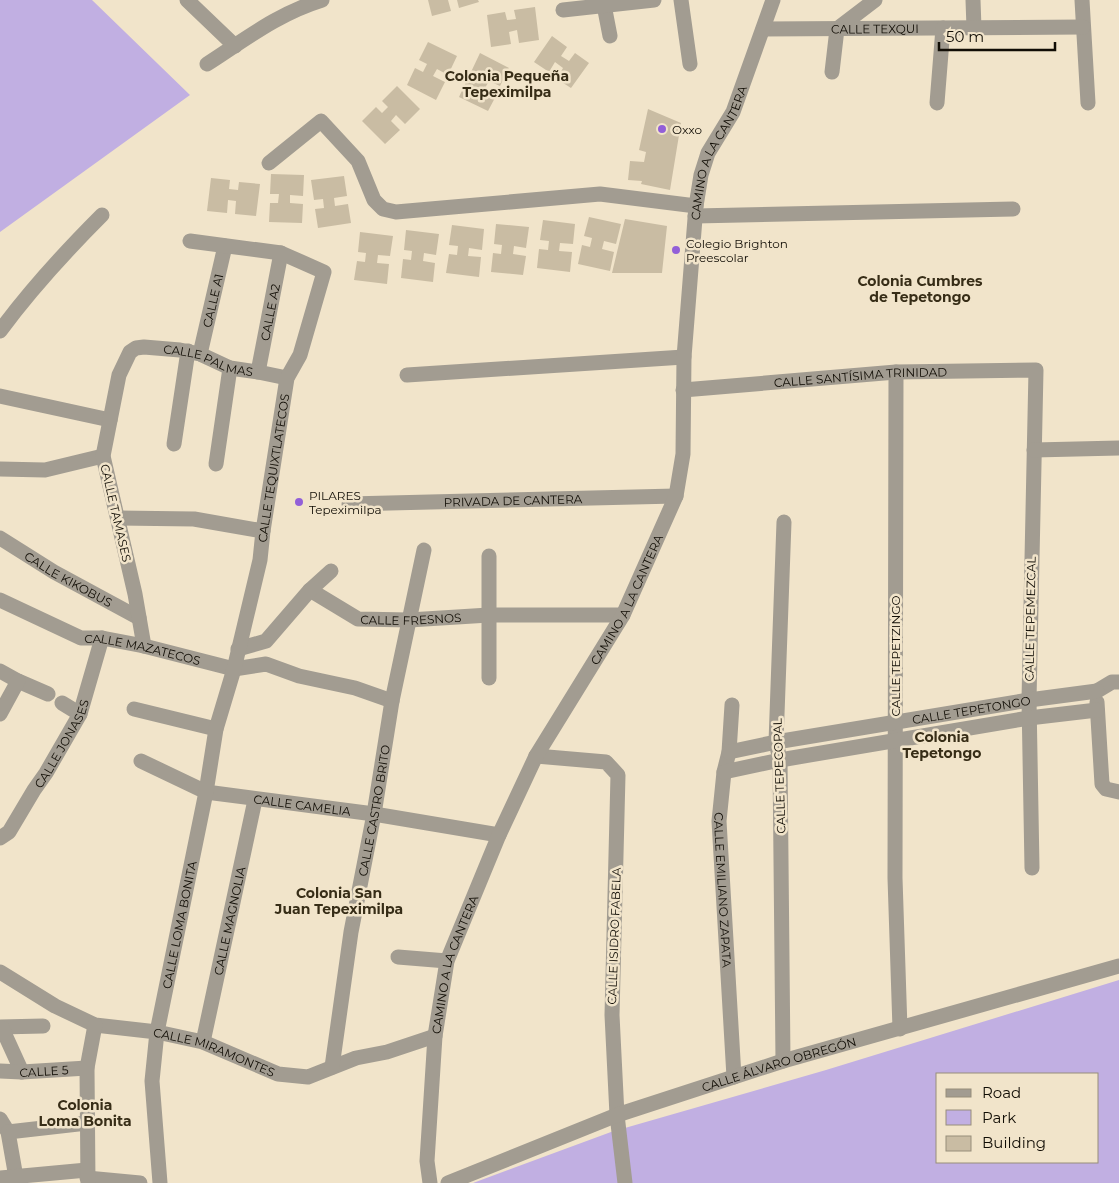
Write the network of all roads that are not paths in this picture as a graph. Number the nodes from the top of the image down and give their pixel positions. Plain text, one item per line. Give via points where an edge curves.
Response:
1 (187, 0) edge
2 (322, 0) edge
3 (654, 0) edge
4 (681, 0) edge
5 (773, 0) edge
6 (875, 0) edge
7 (973, 0) edge
8 (1082, 0) edge
9 (604, 5) junction
10 (563, 10) dead end
11 (1083, 27) junction
12 (837, 28) junction
13 (943, 28) junction
14 (974, 28) junction
15 (763, 29) junction
16 (610, 36) dead end
17 (235, 46) junction
18 (207, 64) dead end
19 (690, 64) dead end
20 (832, 72) dead end
21 (937, 103) dead end
22 (1088, 103) dead end
23 (269, 163) dead end
24 (1014, 209) dead end
25 (696, 211) junction
26 (102, 215) dead end
27 (190, 241) dead end
28 (225, 246) junction
29 (281, 253) junction
30 (0, 331) edge
31 (130, 352) joint
32 (194, 353) junction
33 (684, 357) junction
34 (230, 368) junction
35 (1036, 370) joint
36 (258, 372) junction
37 (896, 372) junction
38 (407, 375) dead end
39 (287, 378) junction
40 (683, 390) junction
41 (0, 396) edge
42 (110, 420) junction
43 (174, 444) dead end
44 (1119, 448) edge
45 (1034, 450) junction
46 (103, 456) junction
47 (216, 464) dead end
48 (0, 469) edge
49 (676, 496) junction
50 (349, 504) dead end
51 (118, 518) junction
52 (784, 522) dead end
53 (263, 531) junction
54 (0, 538) edge
55 (424, 550) dead end
56 (489, 556) dead end
57 (331, 571) dead end
58 (310, 590) junction
59 (0, 600) edge
60 (489, 615) junction
61 (623, 615) junction
62 (139, 618) junction
63 (409, 620) junction
64 (102, 638) junction
65 (144, 646) junction
66 (238, 649) junction
67 (234, 669) junction
68 (0, 670) edge
69 (489, 678) dead end
70 (18, 681) junction
71 (1119, 682) edge
72 (1097, 691) junction
73 (48, 694) dead end
74 (1029, 700) junction
75 (392, 701) junction
76 (62, 703) dead end
77 (732, 705) dead end
78 (134, 709) dead end
79 (1097, 710) junction
80 (0, 714) edge
81 (80, 714) junction
82 (1029, 718) junction
83 (894, 723) junction
84 (216, 729) junction
85 (895, 741) junction
86 (776, 742) junction
87 (729, 752) junction
88 (536, 756) junction
89 (780, 760) junction
90 (141, 761) dead end
91 (724, 772) junction
92 (206, 792) junction
93 (1119, 792) edge
94 (255, 800) junction
95 (374, 814) junction
96 (499, 834) junction
97 (0, 838) edge
98 (1032, 868) dead end
99 (398, 957) dead end
100 (447, 961) junction
101 (1119, 966) edge
102 (0, 972) edge
103 (94, 1025) junction
104 (43, 1026) dead end
105 (1, 1027) edge
106 (900, 1029) junction
107 (157, 1032) junction
108 (435, 1036) junction
109 (203, 1042) junction
110 (783, 1061) junction
111 (332, 1067) junction
112 (87, 1068) junction
113 (0, 1071) edge
114 (22, 1072) junction
115 (734, 1077) junction
116 (617, 1115) junction
117 (0, 1119) edge
118 (87, 1123) junction
119 (8, 1132) junction
120 (88, 1177) edge
121 (0, 1178) edge
122 (472, 1179) edge
123 (17, 1180) edge
124 (140, 1183) edge
125 (160, 1183) edge
126 (430, 1183) edge
127 (448, 1183) edge
128 (625, 1183) edge

1 - 17 street
2 - 17 street via 299,7
3 - 9 street
4 - 19 street
5 - 15 street, CAMINO A LA CANTERA
6 - 12 street
7 - 14 street
8 - 11 street
9 - 10 street
9 - 16 street
11 - 14 street, CALLE TEXQUI
11 - 22 street
12 - 13 street, CALLE TEXQUI
12 - 15 street, CALLE TEXQUI
12 - 20 street
13 - 14 street, CALLE TEXQUI
13 - 21 street
15 - 25 street, CAMINO A LA CANTERA via 733,112 708,153 700,175
17 - 18 street
23 - 25 street via 321,121 358,162 374,200 383,209 396,212 600,194 669,202
24 - 25 street
25 - 33 street, CAMINO A LA CANTERA
26 - 30 street via 26,296
27 - 28 street
28 - 29 street
28 - 32 street, CALLE A1
29 - 36 street, CALLE A2
29 - 39 street, CALLE TEQUIXTLATECOS via 324,272 300,354
31 - 32 street, CALLE PALMAS via 144,347
31 - 42 street, CALLE TAMASES via 119,375
32 - 34 street, CALLE PALMAS
32 - 43 street, CALLE A1
33 - 38 street
33 - 40 street, CAMINO A LA CANTERA
34 - 36 street, CALLE PALMAS
34 - 47 street
35 - 37 street, CALLE SANTÍSIMA TRINIDAD
35 - 45 street, CALLE TEPEMEZCAL
36 - 39 street, CALLE PALMAS
37 - 40 street, CALLE SANTÍSIMA TRINIDAD
37 - 83 street, CALLE TEPETZINGO
39 - 53 street, CALLE TEQUIXTLATECOS
40 - 49 street, CAMINO A LA CANTERA via 683,454
41 - 42 street
42 - 46 street, CALLE TAMASES
44 - 45 street
45 - 74 street, CALLE TEPEMEZCAL
46 - 48 street via 45,470
46 - 51 street, CALLE TAMASES
49 - 50 street, PRIVADA DE CANTERA
49 - 61 street, CAMINO A LA CANTERA
51 - 53 street via 194,519
51 - 62 street, CALLE TAMASES
52 - 86 street, CALLE TEPECOPAL
53 - 66 street, CALLE TEQUIXTLATECOS via 260,560
54 - 62 street, CALLE KIKOBUS via 54,572
55 - 63 street, CALLE CASTRO BRITO
56 - 60 street
57 - 58 street
58 - 63 street, CALLE FRESNOS via 358,619
58 - 66 street via 266,641
59 - 64 street, CALLE MAZATECOS via 81,638
60 - 61 street, CALLE FRESNOS
60 - 63 street, CALLE FRESNOS
60 - 69 street
61 - 88 street, CAMINO A LA CANTERA
62 - 65 street, CALLE TAMASES
63 - 75 street, CALLE CASTRO BRITO
64 - 65 street, CALLE MAZATECOS
64 - 81 street, CALLE JONASES
65 - 67 street, CALLE MAZATECOS
66 - 67 street, CALLE TEQUIXTLATECOS
67 - 75 street via 266,664
67 - 84 street, CALLE LOMA BONITA
68 - 70 street
70 - 73 street
70 - 80 street
71 - 72 street, CALLE TEPETONGO via 1112,682
72 - 74 street, CALLE TEPETONGO
72 - 79 street
74 - 82 street, CALLE TEPEMEZCAL
74 - 83 street, CALLE TEPETONGO
75 - 95 street, CALLE CASTRO BRITO
76 - 81 street
77 - 87 street, CALLE EMILIANO ZAPATA
78 - 84 street
79 - 82 street, CALLE TEPETONGO
79 - 93 street via 1102,784 1106,789
81 - 97 street, CALLE JONASES via 9,832
82 - 85 street, CALLE TEPETONGO
82 - 98 street, CALLE TEPEMEZCAL
83 - 85 street, CALLE TEPETZINGO
83 - 86 street, CALLE TEPETONGO
84 - 92 street, CALLE LOMA BONITA
85 - 89 street, CALLE TEPETONGO
85 - 106 street, CALLE TEPETZINGO
86 - 87 street, CALLE TEPETONGO
86 - 89 street, CALLE TEPECOPAL
87 - 91 street, CALLE EMILIANO ZAPATA
88 - 96 street, CAMINO A LA CANTERA
88 - 116 street, CALLE ISIDRO FABELA via 606,762 618,775 612,1014
89 - 91 street, CALLE TEPETONGO
89 - 110 street, CALLE TEPECOPAL
90 - 92 street, CALLE CAMELIA
91 - 115 street, CALLE EMILIANO ZAPATA via 719,821
92 - 94 street, CALLE CAMELIA
92 - 107 street, CALLE LOMA BONITA
94 - 95 street, CALLE CAMELIA
94 - 109 street, CALLE MAGNOLIA
95 - 96 street, CALLE CAMELIA
95 - 111 street, CALLE CASTRO BRITO via 350,932
96 - 100 street, CAMINO A LA CANTERA
99 - 100 street
100 - 108 street, CAMINO A LA CANTERA
101 - 106 street, CALLE ÁLVARO OBREGÓN
102 - 103 street, CALLE MIRAMONTES
103 - 107 street, CALLE MIRAMONTES
103 - 112 street
104 - 105 street
105 - 114 street
106 - 110 street, CALLE ÁLVARO OBREGÓN
107 - 109 street, CALLE MIRAMONTES
107 - 125 street, CALLE LOMA BONITA via 152,1081
108 - 111 street, CALLE MIRAMONTES
108 - 126 street, CAMINO A LA CANTERA via 427,1161
109 - 111 street, CALLE MIRAMONTES via 278,1074 308,1077
110 - 115 street, CALLE ÁLVARO OBREGÓN
112 - 114 street, CALLE 5
112 - 118 street
113 - 114 street, CALLE 5
115 - 116 street, CALLE ÁLVARO OBREGÓN
116 - 122 street, CALLE ÁLVARO OBREGÓN
116 - 128 street, CALLE ISIDRO FABELA
117 - 119 street
118 - 119 street
118 - 120 street
119 - 123 street
120 - 123 street
120 - 124 street
121 - 123 street
122 - 127 street, CALLE ÁLVARO OBREGÓN

